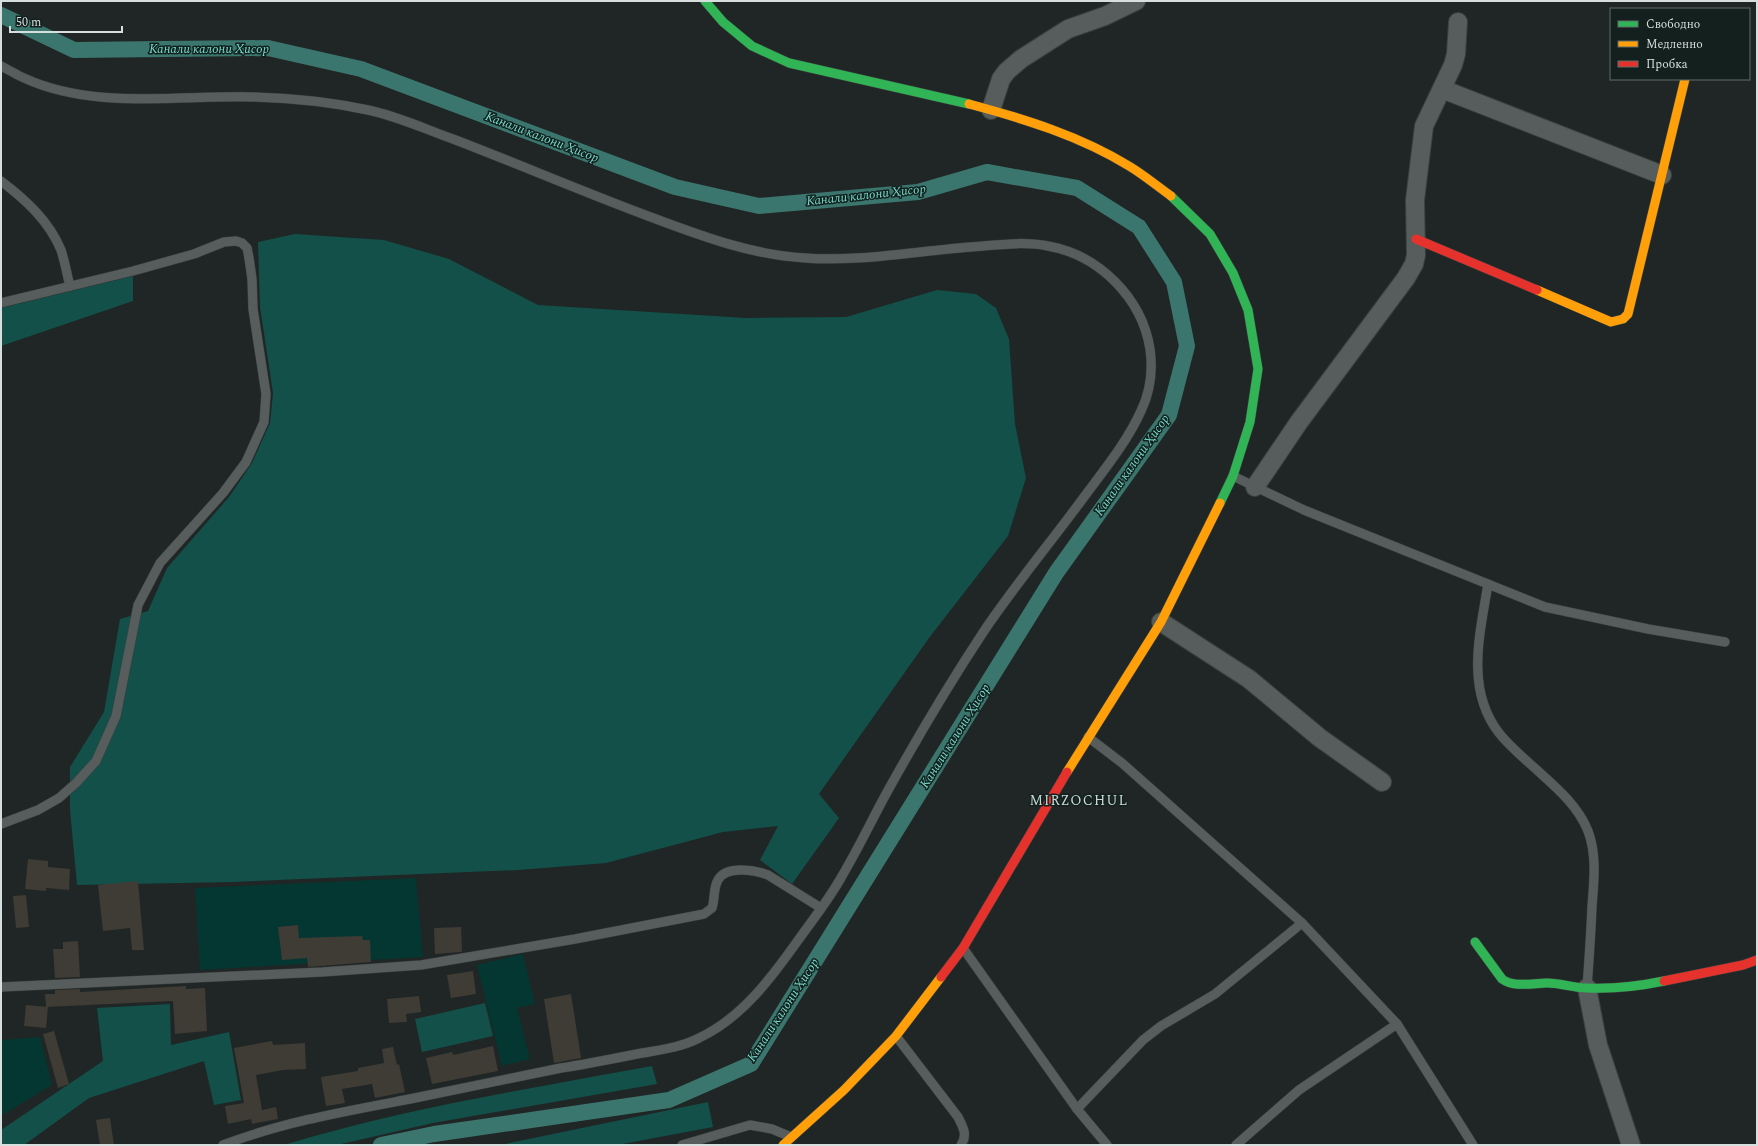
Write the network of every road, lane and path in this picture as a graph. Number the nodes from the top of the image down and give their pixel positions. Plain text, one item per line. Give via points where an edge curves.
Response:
1 (705, 1) edge
2 (1136, 1) edge
3 (1458, 22) dead end
4 (1, 66) edge
5 (1685, 80) edge
6 (1442, 89) junction
7 (991, 110) junction
8 (1662, 175) junction
9 (1, 180) edge
10 (1416, 239) junction
11 (70, 286) junction
12 (1, 303) edge
13 (1233, 476) junction
14 (1255, 487) junction
15 (1488, 584) junction
16 (1160, 622) junction
17 (1725, 642) dead end
18 (1088, 737) junction
19 (1382, 782) dead end
20 (1, 824) edge
21 (821, 908) junction
22 (1302, 923) junction
23 (1475, 942) dead end
24 (963, 948) junction
25 (1757, 960) edge
26 (1, 987) edge
27 (1587, 988) junction
28 (1396, 1024) junction
29 (896, 1036) junction
30 (1076, 1109) junction
31 (791, 1136) junction
32 (223, 1145) edge
33 (682, 1145) edge
34 (783, 1145) edge
35 (961, 1145) edge
36 (1107, 1145) edge
37 (1236, 1145) edge
38 (1473, 1145) edge
39 (1631, 1145) edge

1 - 7 street via 723,22 752,46 789,63
2 - 7 street via 1068,29 1021,59 1001,79
3 - 6 street via 1456,54
4 - 21 lane via 43,86 76,94 113,98 257,97 332,104 373,111 691,232 772,255 850,259 1016,243 1048,246 1091,262 1131,297 1145,325 1152,369 1148,391 1139,416 1104,471 1008,596 953,679 892,783 840,880
5 - 8 street
6 - 8 street
6 - 10 street via 1424,126 1415,200
7 - 13 street via 1025,119 1083,142 1129,166 1172,197 1210,234 1234,273 1248,310 1258,369 1250,422
8 - 10 street via 1628,314 1619,321 1611,322
9 - 11 lane via 25,199 50,230 61,251
10 - 14 street via 1414,264 1406,278 1299,422
11 - 12 lane
11 - 20 lane via 194,254 224,242 242,243 246,248 252,278 253,309 266,394 264,422 246,462 160,563 138,605 116,716 96,761 76,784 59,798 38,810
13 - 14 lane
13 - 16 street
14 - 15 lane via 1304,510
15 - 17 lane via 1545,607
15 - 27 lane via 1478,645 1477,676 1484,704 1499,733 1560,790 1580,815 1592,844 1594,871
16 - 18 street
16 - 19 street via 1249,679 1320,738
18 - 22 lane via 1122,763
18 - 24 street
21 - 26 lane via 768,875 739,870 726,873 718,880 712,908 704,914 428,964 322,972
21 - 32 lane via 754,997 698,1039 671,1048 305,1120
22 - 28 lane
22 - 30 lane via 1215,994 1161,1026 1143,1040
23 - 27 street via 1506,982 1548,983
24 - 29 street
24 - 30 lane
25 - 27 street via 1649,984
27 - 39 street via 1598,1045
28 - 37 lane via 1298,1090
28 - 38 lane
29 - 31 street via 844,1090
29 - 35 lane via 958,1117 965,1131
30 - 36 lane
31 - 33 lane via 750,1125
31 - 34 street

